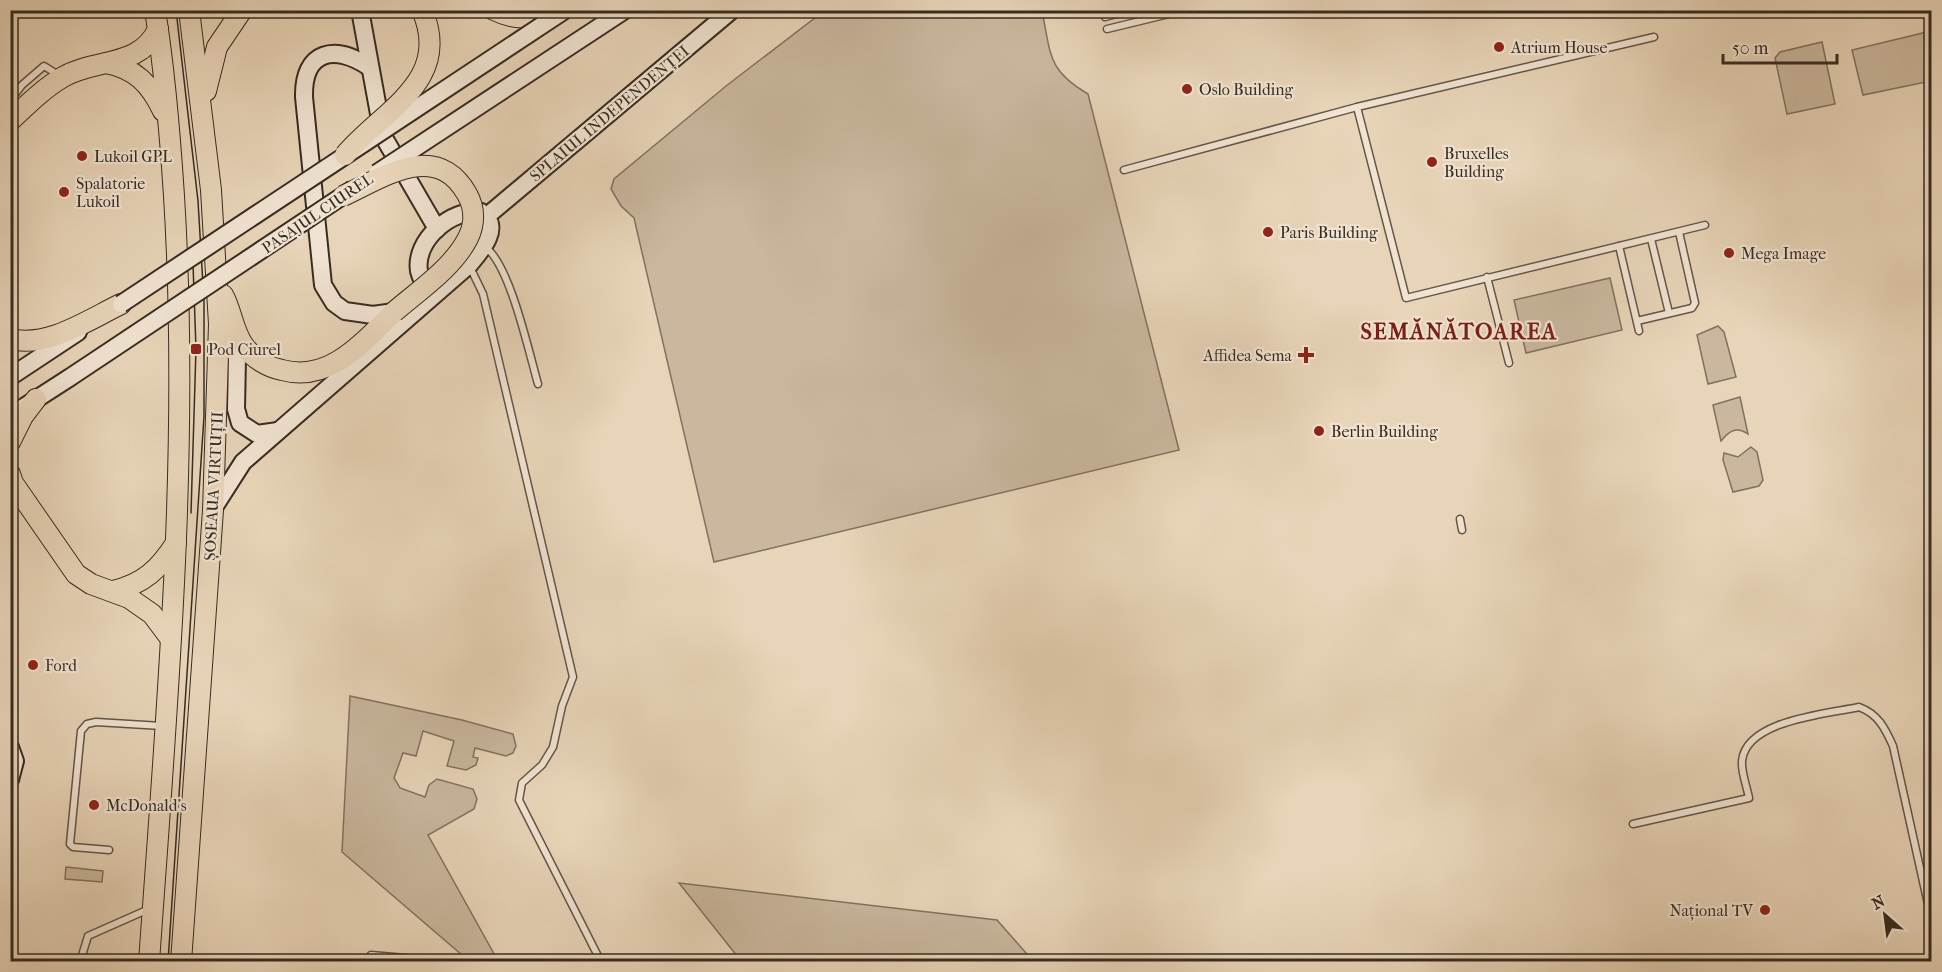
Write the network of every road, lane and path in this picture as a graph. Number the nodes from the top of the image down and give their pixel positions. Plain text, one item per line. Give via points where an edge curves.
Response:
1 (189, 10) edge
2 (242, 10) edge
3 (360, 10) edge
4 (422, 10) edge
5 (494, 10) edge
6 (550, 10) edge
7 (565, 10) edge
8 (625, 10) edge
9 (732, 10) edge
10 (1132, 10) edge
11 (1169, 14) dead end
12 (1105, 17) dead end
13 (157, 20) edge
14 (1107, 29) dead end
15 (1654, 37) dead end
16 (106, 63) junction
17 (369, 67) junction
18 (62, 77) junction
19 (10, 101) edge
20 (202, 108) junction
21 (1357, 108) junction
22 (10, 121) edge
23 (168, 121) junction
24 (345, 155) junction
25 (1124, 170) dead end
26 (343, 196) junction
27 (487, 216) junction
28 (1705, 225) dead end
29 (437, 229) junction
30 (1679, 232) junction
31 (1651, 239) junction
32 (1619, 246) junction
33 (484, 247) junction
34 (469, 265) junction
35 (1487, 277) junction
36 (219, 288) junction
37 (434, 295) junction
38 (121, 303) junction
39 (394, 312) junction
40 (1669, 313) junction
41 (1637, 321) junction
42 (219, 324) junction
43 (1639, 331) dead end
44 (10, 339) edge
45 (1509, 363) dead end
46 (10, 377) edge
47 (538, 384) dead end
48 (36, 399) junction
49 (10, 416) edge
50 (282, 429) junction
51 (10, 442) edge
52 (12, 479) edge
53 (213, 510) junction
54 (1460, 519) dead end
55 (1462, 530) dead end
56 (176, 543) junction
57 (113, 591) junction
58 (170, 638) junction
59 (165, 726) junction
60 (10, 747) edge
61 (10, 780) edge
62 (1633, 824) dead end
63 (109, 850) dead end
64 (153, 908) junction
65 (1932, 922) edge
66 (371, 955) dead end
67 (80, 962) edge
68 (149, 962) edge
69 (181, 962) edge
70 (451, 962) edge
71 (601, 962) edge

1 - 20 main road, ȘOSEAUA VIRTUȚII
2 - 20 main road via 218,47
3 - 17 main road
4 - 24 main road, bridge via 430,37 426,70 415,88
5 - 6 main road via 526,19
7 - 24 main road, PASAJUL CIUREL, bridge
8 - 26 main road, PASAJUL CIUREL, bridge
9 - 27 main road, SPLAIUL INDEPENDENȚEI
10 - 12 lane
11 - 14 lane
13 - 16 main road via 145,49
13 - 23 main road, ȘOSEAUA VIRTUȚII
15 - 21 lane
16 - 18 main road
16 - 23 main road via 126,68 142,78 154,92
17 - 29 main road via 383,136
17 - 39 main road via 352,56 338,53 316,60 306,74 304,97 317,247 322,285 334,303 360,314
18 - 19 lane via 44,66
18 - 22 main road
20 - 36 main road, ȘOSEAUA VIRTUȚII
21 - 25 lane
21 - 35 lane via 1406,297
23 - 56 main road, ȘOSEAUA VIRTUȚII via 179,275
24 - 38 main road, PASAJUL CIUREL, bridge
26 - 39 main road, bridge via 420,164 450,175 470,199 473,219 467,241
26 - 48 main road, PASAJUL CIUREL, bridge
27 - 29 main road via 475,211 463,213
27 - 33 main road via 490,231
28 - 30 lane
29 - 37 main road via 419,262 421,278
30 - 31 lane
30 - 40 lane via 1695,298 1692,308
31 - 32 lane
31 - 40 lane
32 - 35 lane
32 - 41 lane
33 - 34 main road
33 - 47 lane via 493,253 504,273
34 - 37 main road
34 - 71 lane via 483,294 573,677 553,747 542,765 522,783 519,800
35 - 45 lane
36 - 39 main road via 244,347 264,363 289,372 318,370 338,362
36 - 42 main road, ȘOSEAUA VIRTUȚII
37 - 50 main road
38 - 44 main road via 50,337 35,341
38 - 46 main road, PASAJUL CIUREL
40 - 41 lane
41 - 43 lane
42 - 50 main road via 237,357 236,409 240,423 257,434
42 - 53 main road, ȘOSEAUA VIRTUȚII
48 - 49 main road, PASAJUL CIUREL
48 - 51 main road
50 - 53 main road via 237,469
52 - 57 main road via 76,574
53 - 69 main road, ȘOSEAUA VIRTUȚII
54 - 55 lane
56 - 57 main road via 152,575
56 - 58 main road, ȘOSEAUA VIRTUȚII
57 - 58 main road via 152,614
58 - 59 main road, ȘOSEAUA VIRTUȚII
59 - 63 lane via 96,722 87,724 81,732 70,844
59 - 64 main road, ȘOSEAUA VIRTUȚII
60 - 61 main road via 15,761
62 - 65 lane via 1749,798 1742,762 1754,739 1772,726 1859,706 1881,721 1893,746
64 - 67 lane via 88,936
64 - 68 main road, ȘOSEAUA VIRTUȚII
66 - 70 lane

